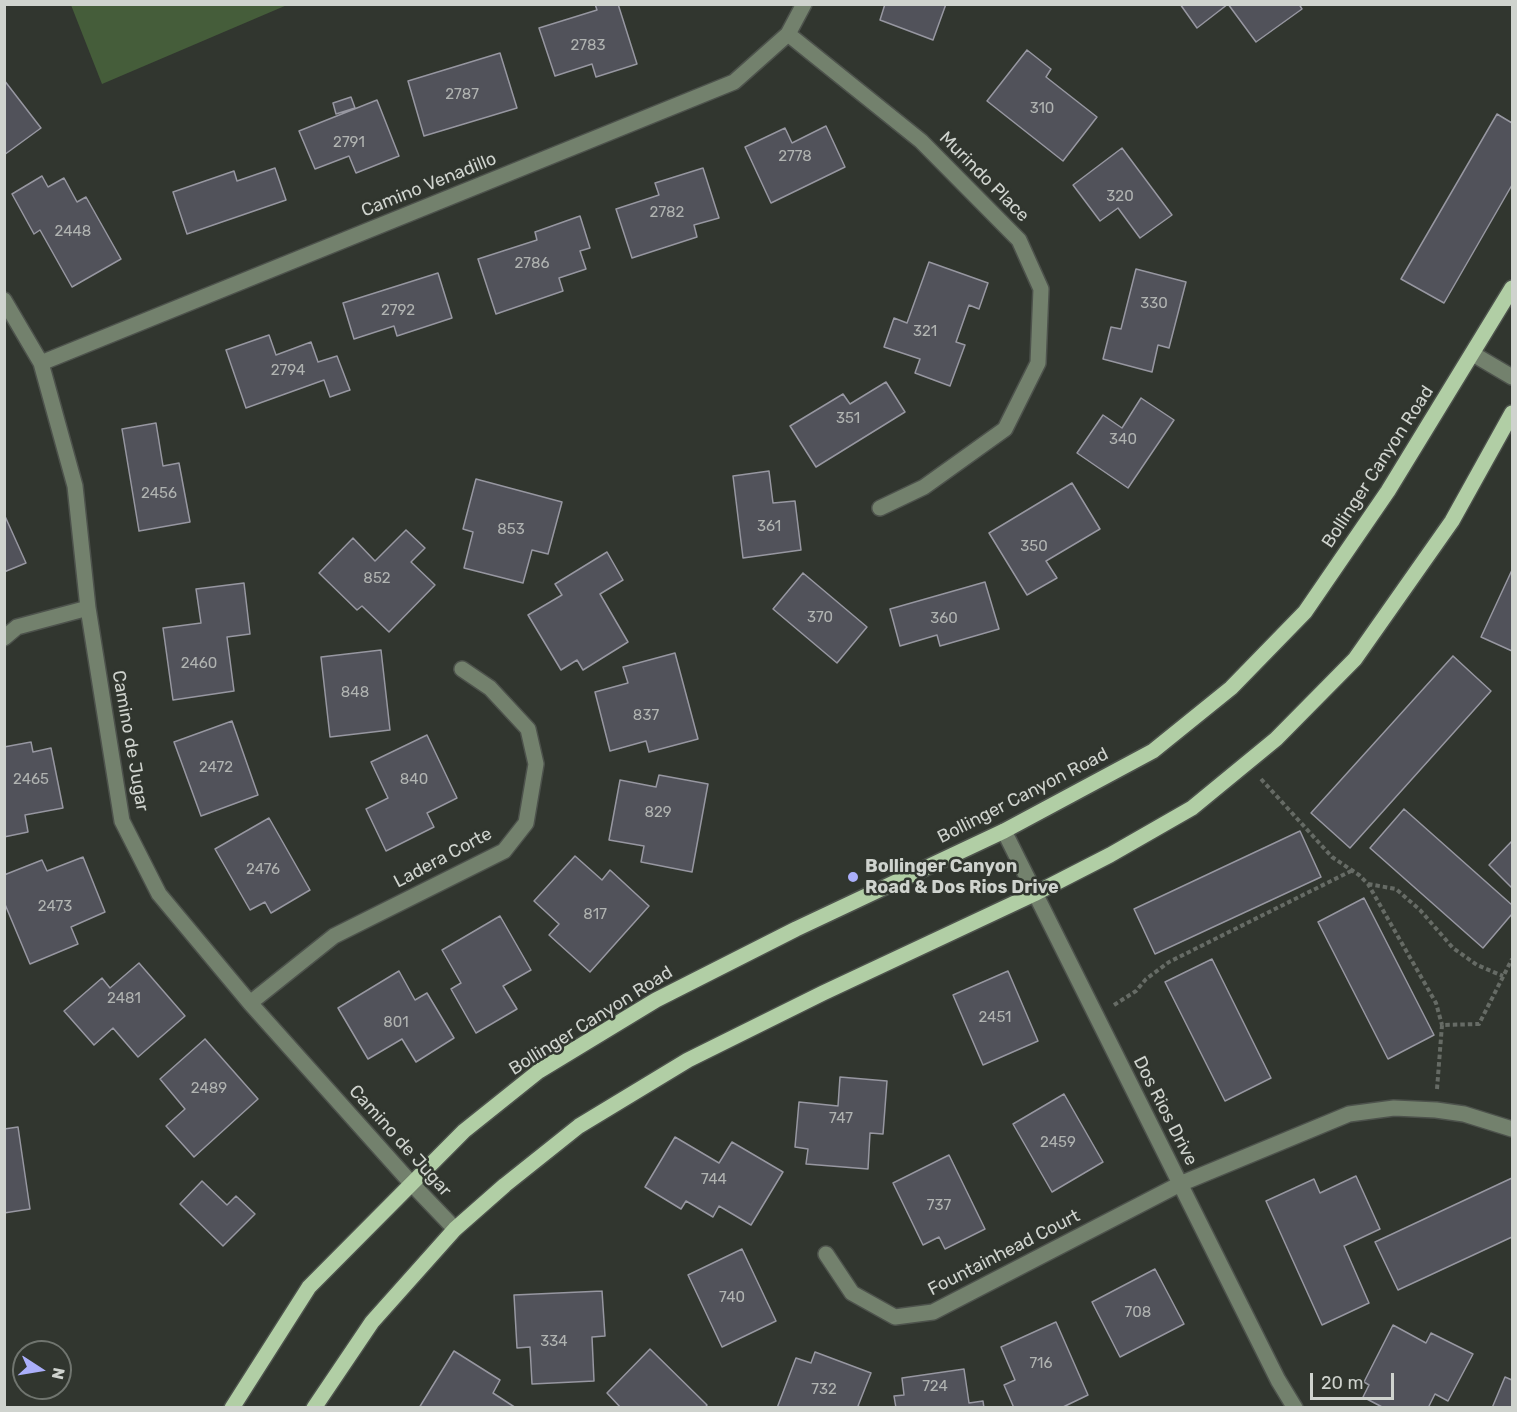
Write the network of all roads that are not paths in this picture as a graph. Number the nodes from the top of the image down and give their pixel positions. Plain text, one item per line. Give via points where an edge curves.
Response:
1 (804, 4) edge
2 (788, 34) junction
3 (1512, 288) edge
4 (4, 300) edge
5 (1473, 354) junction
6 (41, 363) junction
7 (1512, 377) edge
8 (1512, 413) edge
9 (880, 508) dead end
10 (88, 608) junction
11 (4, 638) edge
12 (462, 669) dead end
13 (1004, 831) junction
14 (1034, 894) junction
15 (250, 1003) junction
16 (1512, 1129) edge
17 (411, 1184) junction
18 (1180, 1184) junction
19 (455, 1229) junction
20 (825, 1254) dead end
21 (232, 1407) edge
22 (314, 1407) edge
23 (1295, 1407) edge

1 - 2 street, Camino Venadillo
2 - 6 street, Camino Venadillo via 734,82
2 - 9 street, Murindo Place via 921,141 1019,240 1041,289 1038,363 1005,429 924,487
3 - 5 main road, Bollinger Canyon Road
4 - 6 street, Camino de Jugar
5 - 7 street
5 - 13 main road, Bollinger Canyon Road via 1388,491 1305,612 1231,688 1153,752
6 - 10 street, Camino de Jugar via 75,486
8 - 14 main road via 1452,521 1355,659 1276,739 1192,808
10 - 11 street via 17,627
10 - 15 street, Camino de Jugar via 122,821 159,894
12 - 15 street, Ladera Corte via 490,688 528,729 536,764 525,823 504,850 334,936
13 - 14 street, Dos Rios Drive
13 - 17 main road, Bollinger Canyon Road via 656,1000 539,1071 464,1131
14 - 18 street, Dos Rios Drive
14 - 19 main road via 688,1060 579,1126
15 - 17 street, Camino de Jugar
16 - 18 street, Fountainhead Court via 1436,1110 1394,1108 1349,1114
17 - 19 street, Camino de Jugar
17 - 21 main road, Bollinger Canyon Road via 309,1287
18 - 20 street, Fountainhead Court via 933,1312 895,1317 852,1293
18 - 23 street, Dos Rios Drive
19 - 22 main road via 372,1322

